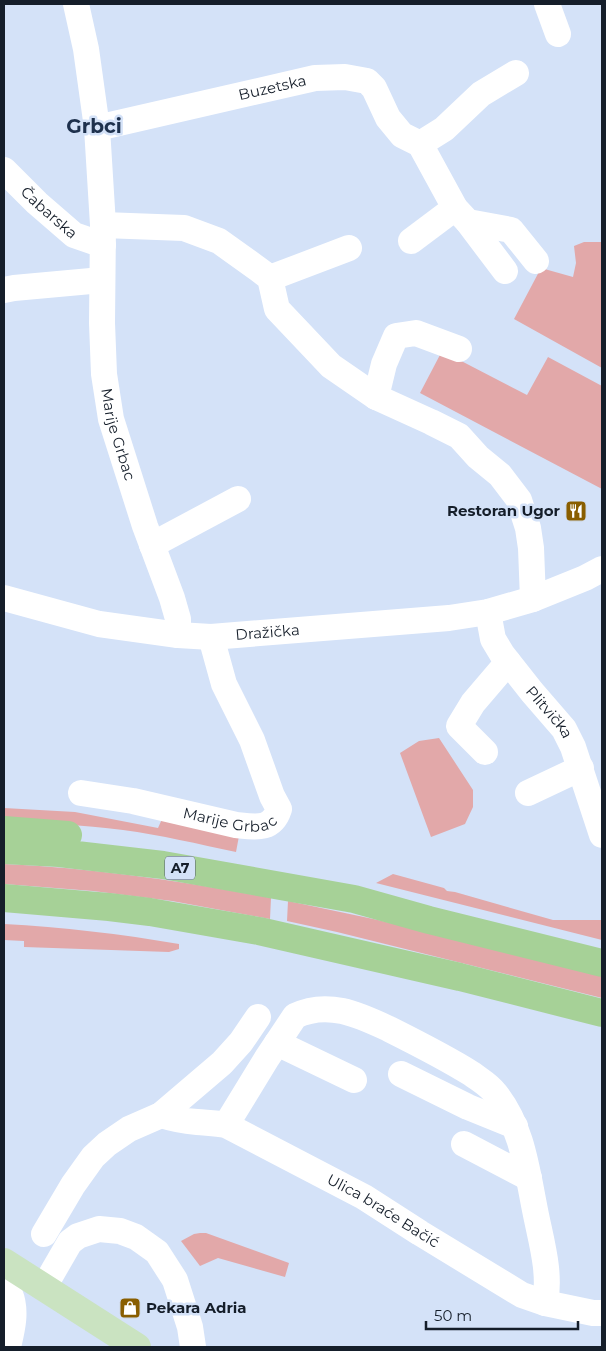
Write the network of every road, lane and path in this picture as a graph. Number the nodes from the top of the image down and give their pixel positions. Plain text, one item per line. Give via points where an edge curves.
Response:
1 (76, 4) edge
2 (547, 4) edge
3 (558, 34) dead end
4 (516, 73) dead end
5 (97, 128) junction
6 (420, 144) junction
7 (4, 170) edge
8 (461, 215) junction
9 (102, 235) junction
10 (411, 241) dead end
11 (349, 248) dead end
12 (536, 261) dead end
13 (505, 271) dead end
14 (270, 278) junction
15 (102, 280) junction
16 (4, 290) edge
17 (460, 349) dead end
18 (376, 396) junction
19 (238, 499) dead end
20 (201, 500) dead end
21 (149, 537) junction
22 (602, 569) edge
23 (4, 598) edge
24 (533, 599) junction
25 (488, 612) junction
26 (178, 635) junction
27 (211, 638) junction
28 (508, 662) junction
29 (485, 752) dead end
30 (581, 768) junction
31 (528, 792) dead end
32 (80, 793) dead end
33 (601, 826) edge
34 (4, 830) edge
35 (4, 850) edge
36 (4, 898) edge
37 (354, 899) junction
38 (4, 915) edge
39 (259, 931) junction
40 (602, 963) edge
41 (602, 1013) edge
42 (258, 1017) dead end
43 (277, 1043) junction
44 (401, 1074) dead end
45 (354, 1080) dead end
46 (161, 1115) junction
47 (226, 1125) junction
48 (515, 1126) junction
49 (464, 1144) dead end
50 (529, 1178) junction
51 (44, 1234) dead end
52 (4, 1268) edge
53 (44, 1286) junction
54 (545, 1303) junction
55 (602, 1313) edge
56 (8, 1347) edge
57 (137, 1347) edge
58 (193, 1347) edge

1 - 5 street, Marije Grbac
2 - 3 street
4 - 6 street via 481,94 444,129
5 - 6 street, Buzetska via 315,78 345,77 367,81 374,88 388,118 402,135
5 - 9 street, Marije Grbac
6 - 8 street
7 - 9 street, Čabarska via 74,235
8 - 10 street
8 - 12 street via 511,230
8 - 13 street
9 - 14 street via 184,228 219,241
9 - 15 street, Marije Grbac
11 - 14 street
14 - 18 street via 277,309 331,366
15 - 16 street
15 - 21 street, Marije Grbac via 104,374 111,419
17 - 18 street via 416,334 396,336 384,364
18 - 24 street via 458,436 500,475 519,500 528,528
19 - 21 street
20 - 21 street
21 - 26 street, Marije Grbac via 172,598 178,619
22 - 24 street, Dražička
23 - 26 street, Dražička via 99,624
24 - 25 street, Dražička
25 - 27 street, Dražička
25 - 28 street, Plitvička via 493,639
26 - 27 street, Dražička
27 - 32 street, Marije Grbac via 224,684 252,740 279,809 276,818 262,827 250,827 133,801
28 - 29 street via 473,703 459,726
28 - 30 street, Plitvička via 564,729
30 - 31 street
30 - 33 street, Plitvička
34 - 37 highway via 98,838 205,855 313,882
35 - 37 highway, A7 via 59,853 163,866
36 - 39 highway via 150,912
37 - 40 highway, A7
38 - 39 highway via 206,935 226,936
39 - 41 highway
42 - 46 street via 222,1063
43 - 45 street
43 - 47 street
43 - 48 street via 295,1016 303,1012 329,1009 361,1016 424,1046 487,1084
44 - 48 street
46 - 47 street, Ulica braće Bačić
46 - 51 street via 129,1129 93,1157
47 - 54 street, Ulica braće Bačić via 364,1197 522,1295
48 - 50 street
49 - 50 street
50 - 54 street via 547,1274
52 - 53 main road
52 - 56 street via 13,1306
53 - 57 main road
53 - 58 street via 70,1242 78,1236 99,1229 120,1230 157,1252 175,1280 190,1326
54 - 55 street, Ulica braće Bačić

